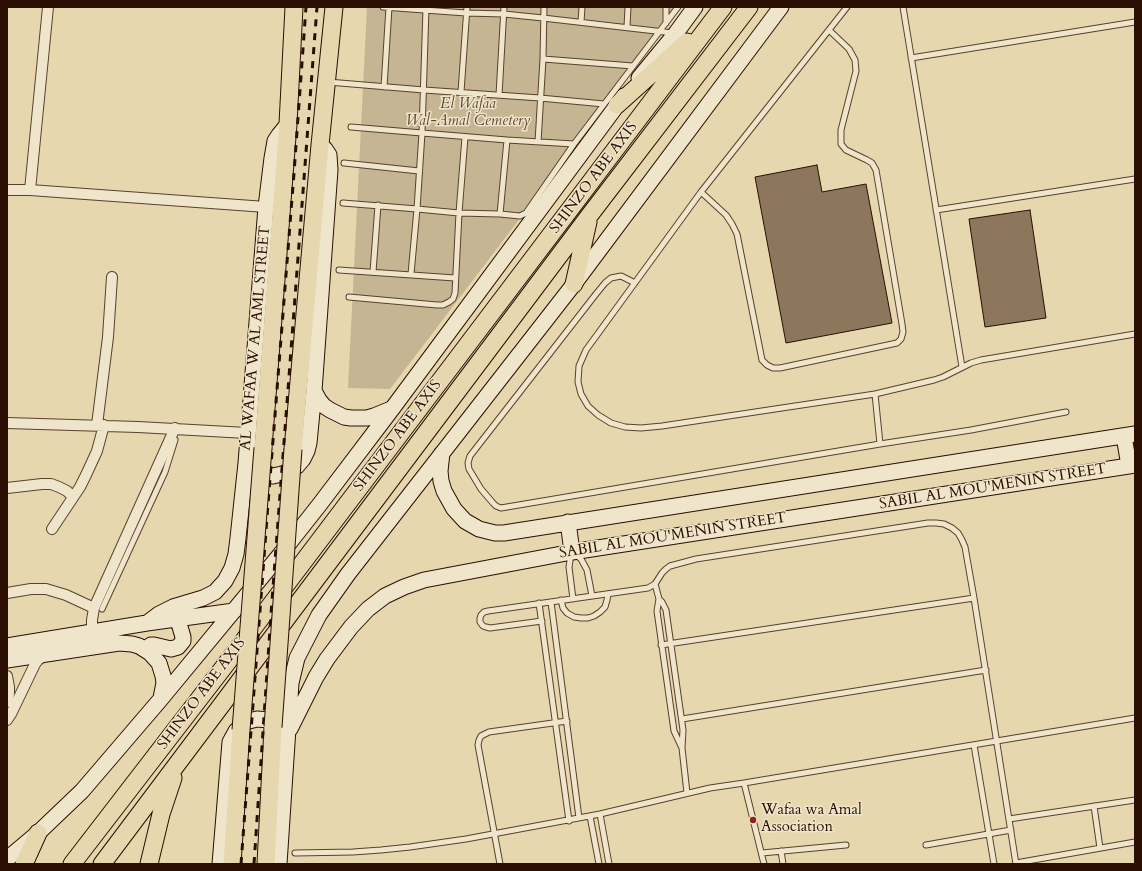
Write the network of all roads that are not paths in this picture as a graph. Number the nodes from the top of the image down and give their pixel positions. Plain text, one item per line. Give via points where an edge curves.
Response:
1 (48, 7) edge
2 (294, 7) edge
3 (334, 7) edge
4 (383, 7) edge
5 (504, 7) edge
6 (544, 7) edge
7 (582, 7) edge
8 (628, 7) edge
9 (666, 7) edge
10 (678, 7) edge
11 (696, 7) edge
12 (749, 7) edge
13 (781, 7) edge
14 (847, 7) edge
15 (903, 7) edge
16 (389, 8) edge
17 (426, 9) edge
18 (467, 10) edge
19 (719, 12) edge
20 (504, 14) junction
21 (543, 18) junction
22 (581, 22) junction
23 (1135, 22) edge
24 (627, 27) junction
25 (671, 28) junction
26 (829, 30) junction
27 (660, 31) junction
28 (912, 58) junction
29 (543, 59) junction
30 (633, 66) junction
31 (326, 82) junction
32 (384, 87) junction
33 (424, 90) junction
34 (461, 92) junction
35 (499, 95) junction
36 (540, 98) junction
37 (611, 104) junction
38 (288, 124) junction
39 (351, 127) dead end
40 (422, 133) junction
41 (465, 137) junction
42 (507, 140) junction
43 (538, 142) junction
44 (574, 144) junction
45 (320, 145) junction
46 (344, 162) dead end
47 (419, 171) junction
48 (1135, 179) edge
49 (7, 190) edge
50 (30, 190) junction
51 (701, 192) junction
52 (343, 202) dead end
53 (378, 205) junction
54 (266, 207) junction
55 (417, 209) junction
56 (936, 210) junction
57 (459, 213) junction
58 (500, 214) junction
59 (589, 216) junction
60 (338, 270) dead end
61 (373, 272) junction
62 (411, 274) junction
63 (112, 277) dead end
64 (456, 278) junction
65 (635, 282) junction
66 (574, 284) junction
67 (348, 297) dead end
68 (1135, 334) edge
69 (962, 367) junction
70 (314, 391) junction
71 (875, 394) junction
72 (392, 409) junction
73 (1066, 412) dead end
74 (7, 423) edge
75 (100, 425) junction
76 (175, 428) junction
77 (247, 433) junction
78 (1129, 435) edge
79 (175, 440) dead end
80 (880, 444) junction
81 (442, 453) junction
82 (246, 463) junction
83 (1132, 466) edge
84 (162, 467) junction
85 (7, 488) edge
86 (73, 497) junction
87 (568, 522) junction
88 (52, 528) dead end
89 (572, 552) junction
90 (655, 584) junction
91 (7, 593) edge
92 (608, 594) junction
93 (592, 596) junction
94 (974, 598) junction
95 (573, 599) junction
96 (659, 599) junction
97 (560, 600) junction
98 (551, 602) junction
99 (539, 603) junction
100 (98, 608) junction
101 (234, 611) junction
102 (178, 620) junction
103 (542, 621) junction
104 (147, 623) junction
105 (92, 632) junction
106 (671, 643) junction
107 (661, 645) junction
108 (7, 646) edge
109 (145, 649) junction
110 (47, 654) junction
111 (7, 660) edge
112 (986, 670) junction
113 (7, 676) edge
114 (160, 700) junction
115 (7, 702) edge
116 (682, 718) junction
117 (1135, 718) edge
118 (7, 720) edge
119 (567, 721) junction
120 (555, 723) junction
121 (280, 731) junction
122 (997, 741) junction
123 (974, 745) junction
124 (682, 748) junction
125 (182, 758) junction
126 (744, 783) junction
127 (687, 793) junction
128 (1135, 800) edge
129 (1094, 806) junction
130 (600, 814) junction
131 (590, 816) junction
132 (579, 818) junction
133 (1009, 819) junction
134 (568, 820) junction
135 (1011, 830) junction
136 (38, 832) junction
137 (494, 834) junction
138 (989, 834) junction
139 (1135, 842) edge
140 (846, 845) dead end
141 (926, 845) dead end
142 (1100, 848) junction
143 (781, 851) junction
144 (295, 853) dead end
145 (762, 853) junction
146 (7, 859) edge
147 (1037, 862) edge
148 (1016, 863) edge
149 (24, 864) edge
150 (72, 864) edge
151 (102, 864) edge
152 (149, 864) edge
153 (220, 864) edge
154 (232, 864) edge
155 (266, 864) edge
156 (279, 864) edge
157 (500, 864) edge
158 (599, 864) edge
159 (609, 864) edge
160 (764, 864) edge
161 (783, 864) edge
162 (994, 864) edge

1 - 50 street
2 - 38 main road
3 - 31 main road
4 - 16 lane
5 - 20 lane
6 - 21 lane
7 - 22 lane
8 - 24 lane
9 - 25 lane
10 - 25 lane
11 - 25 street
12 - 59 main road, SHINZO ABE AXIS
13 - 66 street
14 - 26 lane
15 - 28 lane
16 - 17 lane
16 - 32 lane
17 - 18 lane
17 - 33 lane
18 - 20 lane
18 - 34 lane
19 - 37 main road
19 - 150 main road, SHINZO ABE AXIS via 228,662
20 - 21 lane
20 - 35 lane
21 - 22 lane
21 - 29 lane
22 - 24 lane
23 - 28 lane
24 - 27 lane
25 - 27 lane
25 - 27 lane
25 - 37 street
26 - 51 lane
26 - 51 lane via 849,49 854,60 856,71 841,130 841,144 846,150 872,163 876,170 903,328 901,339 896,343 780,368 767,365 762,360 737,234 726,215
27 - 30 lane
28 - 56 lane
29 - 30 lane
29 - 36 lane
30 - 37 lane
31 - 32 lane
31 - 45 main road
32 - 33 lane
33 - 34 lane
33 - 40 lane
34 - 35 lane
35 - 36 lane
36 - 37 lane
36 - 43 lane
37 - 44 lane
37 - 72 street
38 - 54 street, AL WAFAA W AL AML STREET via 276,142
38 - 154 main road, bridge
39 - 40 lane
40 - 41 lane
40 - 47 lane
41 - 42 lane
41 - 57 lane
42 - 43 lane
42 - 58 lane
43 - 44 lane
44 - 58 lane via 526,213 520,216
45 - 70 street via 329,155 330,170
45 - 121 main road, bridge via 294,449
46 - 47 lane
47 - 55 lane
48 - 56 lane
49 - 50 street
50 - 54 street
51 - 65 lane
52 - 53 lane
53 - 55 lane
53 - 61 lane
54 - 77 street, AL WAFAA W AL AML STREET
55 - 57 lane
55 - 62 lane
56 - 69 lane
57 - 58 lane
57 - 64 lane
59 - 66 main road
59 - 125 main road, SHINZO ABE AXIS
60 - 61 lane
61 - 62 lane
62 - 64 lane
63 - 75 street
64 - 67 lane via 453,298 443,305
65 - 71 lane via 586,350 579,366 578,382 581,394 588,406 611,423 641,428 662,426
65 - 80 lane via 621,276 611,278 605,283 470,456 469,469 480,489 496,506 501,508
66 - 81 street
68 - 69 lane via 981,360
69 - 71 lane via 934,380
70 - 72 street via 324,406 344,417 367,418
70 - 82 street via 309,443 303,459 297,466 282,474 269,475 256,473
71 - 80 lane
72 - 101 street
73 - 80 lane
74 - 75 street
75 - 76 street
75 - 86 street via 97,451
76 - 77 street
76 - 84 street
77 - 82 street, AL WAFAA W AL AML STREET
78 - 83 street
78 - 87 street, SABIL AL MOU'MENIN STREET
79 - 84 lane
81 - 87 street, SABIL AL MOU'MENIN STREET via 440,471 444,491 454,509 471,526 487,532 504,533
81 - 121 street via 348,574 319,616 297,658
82 - 104 street, AL WAFAA W AL AML STREET via 236,554 225,581 215,592 173,607
83 - 89 street, SABIL AL MOU'MENIN STREET
84 - 100 street
85 - 86 street via 51,484 67,491
86 - 88 street
87 - 89 street
89 - 93 lane via 581,559 587,570
89 - 95 lane via 569,567
89 - 121 street, SABIL AL MOU'MENIN STREET via 424,580 385,596 351,626
90 - 92 lane via 648,588
90 - 94 lane via 670,566 696,559 936,523 952,528 962,540
90 - 96 lane
91 - 100 street via 46,589
92 - 93 lane
92 - 97 lane via 605,607 588,618 574,617 563,608
93 - 95 lane
94 - 106 lane
94 - 112 lane
95 - 97 lane
96 - 106 lane via 666,610
96 - 107 lane via 656,612
97 - 98 lane
98 - 99 lane
98 - 119 lane
99 - 103 lane
99 - 103 lane via 484,612 480,622 490,628
100 - 105 street via 92,620
101 - 102 street
101 - 114 street
102 - 104 street
102 - 109 street via 183,640 178,647 171,649 150,645
103 - 120 lane
104 - 105 street
105 - 108 street
106 - 107 lane
106 - 116 lane
107 - 124 lane via 674,731
109 - 110 street via 126,643
109 - 114 street via 162,669 164,683
110 - 111 street
110 - 118 street via 35,664
112 - 116 lane
112 - 122 lane
113 - 115 street via 10,694
114 - 136 street via 82,791
116 - 124 lane
117 - 122 lane
119 - 120 lane
119 - 132 lane
120 - 134 lane
120 - 137 lane via 489,732 481,736 478,745
121 - 153 street via 280,726 269,720 257,719 245,722 236,730 230,742
121 - 155 main road
121 - 156 street
122 - 123 lane
122 - 133 lane
123 - 126 lane
123 - 138 lane
124 - 127 lane
125 - 151 main road, SHINZO ABE AXIS
125 - 152 main road via 161,814
126 - 127 lane
126 - 145 lane
127 - 130 lane
128 - 129 lane
129 - 133 lane
129 - 142 lane
130 - 131 lane
130 - 159 lane
131 - 132 lane
131 - 158 lane
132 - 134 lane
133 - 135 lane
134 - 137 lane
135 - 138 lane
135 - 148 lane
136 - 146 street
136 - 149 main road
137 - 144 lane via 410,847 353,852
137 - 157 lane
138 - 141 lane
138 - 162 lane
139 - 142 lane
140 - 143 lane
142 - 147 lane
143 - 145 lane
143 - 161 lane
145 - 160 lane
147 - 148 lane

